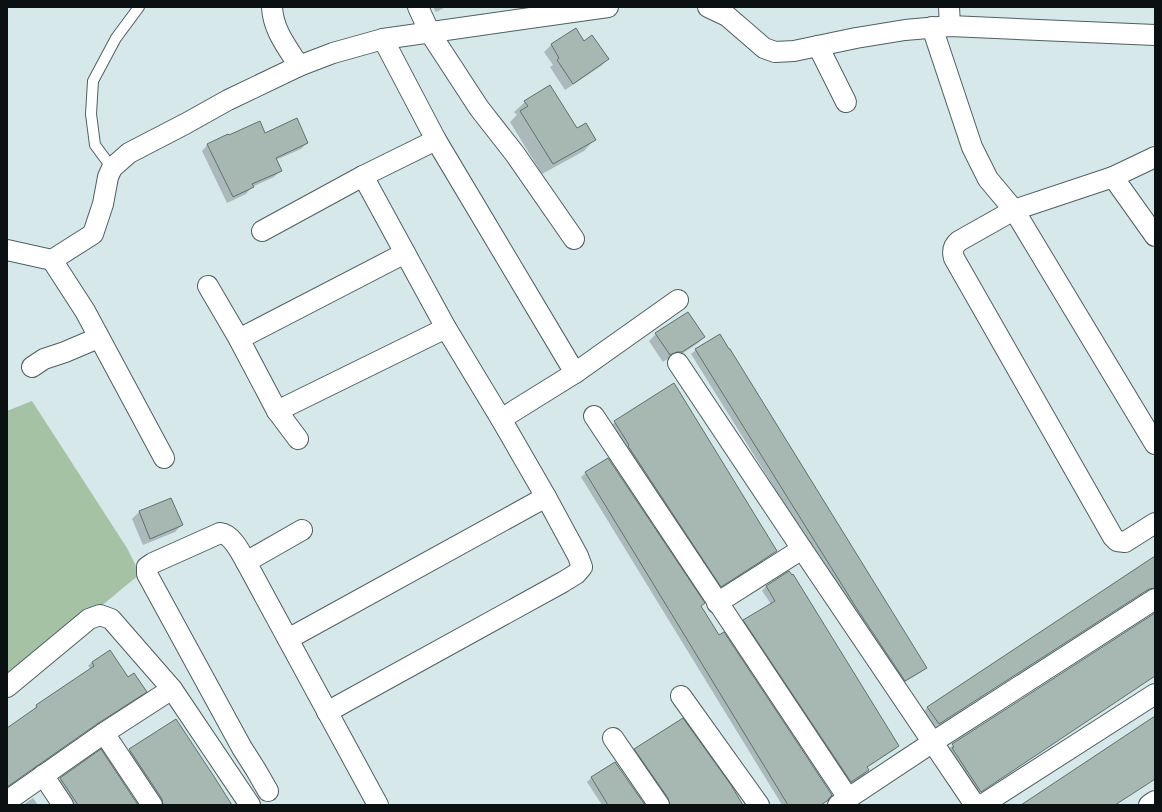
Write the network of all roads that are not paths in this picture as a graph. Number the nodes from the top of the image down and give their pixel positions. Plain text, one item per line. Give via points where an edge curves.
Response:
1 (139, 7) edge
2 (272, 7) edge
3 (418, 7) edge
4 (608, 7) edge
5 (708, 7) edge
6 (944, 20) edge
7 (430, 33) junction
8 (1155, 36) edge
9 (383, 39) junction
10 (818, 46) junction
11 (299, 66) junction
12 (846, 102) dead end
13 (436, 140) junction
14 (1155, 156) edge
15 (112, 168) junction
16 (363, 176) junction
17 (1113, 177) junction
18 (1014, 210) junction
19 (262, 231) dead end
20 (1155, 236) edge
21 (574, 239) dead end
22 (7, 250) edge
23 (405, 253) junction
24 (52, 260) junction
25 (208, 286) dead end
26 (678, 300) dead end
27 (446, 328) junction
28 (98, 338) junction
29 (239, 339) junction
30 (678, 363) dead end
31 (32, 367) dead end
32 (575, 373) junction
33 (276, 411) junction
34 (594, 416) dead end
35 (501, 419) junction
36 (298, 439) dead end
37 (1155, 444) edge
38 (164, 458) dead end
39 (546, 497) junction
40 (1155, 523) edge
41 (302, 530) dead end
42 (802, 549) junction
43 (246, 562) junction
44 (1155, 599) edge
45 (717, 602) junction
46 (288, 640) junction
47 (7, 687) edge
48 (172, 689) junction
49 (1155, 694) edge
50 (681, 696) dead end
51 (327, 712) junction
52 (104, 733) junction
53 (613, 738) dead end
54 (933, 742) junction
55 (43, 776) junction
56 (268, 791) dead end
57 (7, 801) edge
58 (1155, 801) edge
59 (843, 802) edge
60 (63, 805) edge
61 (152, 805) edge
62 (250, 805) edge
63 (378, 805) edge
64 (659, 805) edge
65 (759, 805) edge
66 (975, 805) edge
67 (982, 805) edge
68 (1149, 805) edge

1 - 15 lane via 116,38 93,81 91,114 95,145
2 - 11 street via 277,31
3 - 7 street
4 - 7 street
5 - 10 street via 727,16 764,48 776,52 794,52
6 - 8 street
6 - 10 street
6 - 18 street via 972,147 988,179
7 - 9 street
7 - 21 street via 478,108 515,154
9 - 11 street via 333,52
9 - 13 street
10 - 12 street
11 - 15 street via 228,100 129,153
13 - 16 street
13 - 32 street
14 - 17 street
15 - 24 street via 93,234
16 - 19 street
16 - 23 street
17 - 18 street
17 - 20 street
18 - 37 street
18 - 40 street via 957,243 953,251 954,258 1113,537 1117,541 1125,542
22 - 24 street
23 - 27 street
23 - 29 street
24 - 28 street via 85,311
25 - 29 street
26 - 32 street
27 - 33 street
27 - 35 street
28 - 31 street via 44,359
28 - 38 street
29 - 33 street
30 - 42 street
32 - 35 street
33 - 36 street
34 - 45 street
35 - 39 street
39 - 46 street
39 - 51 street via 578,556 582,567 576,574
41 - 43 street
42 - 45 street
42 - 54 street
43 - 46 street
43 - 56 street via 232,540 220,533 153,563 147,567 147,574
44 - 54 street
45 - 59 street
46 - 51 street
47 - 48 street via 89,619 100,615 111,619
48 - 52 street
48 - 62 street
49 - 67 street
50 - 65 street
51 - 63 street
52 - 55 street
52 - 61 street
53 - 64 street
54 - 59 street
54 - 66 street
55 - 57 street
55 - 60 street
58 - 68 street

